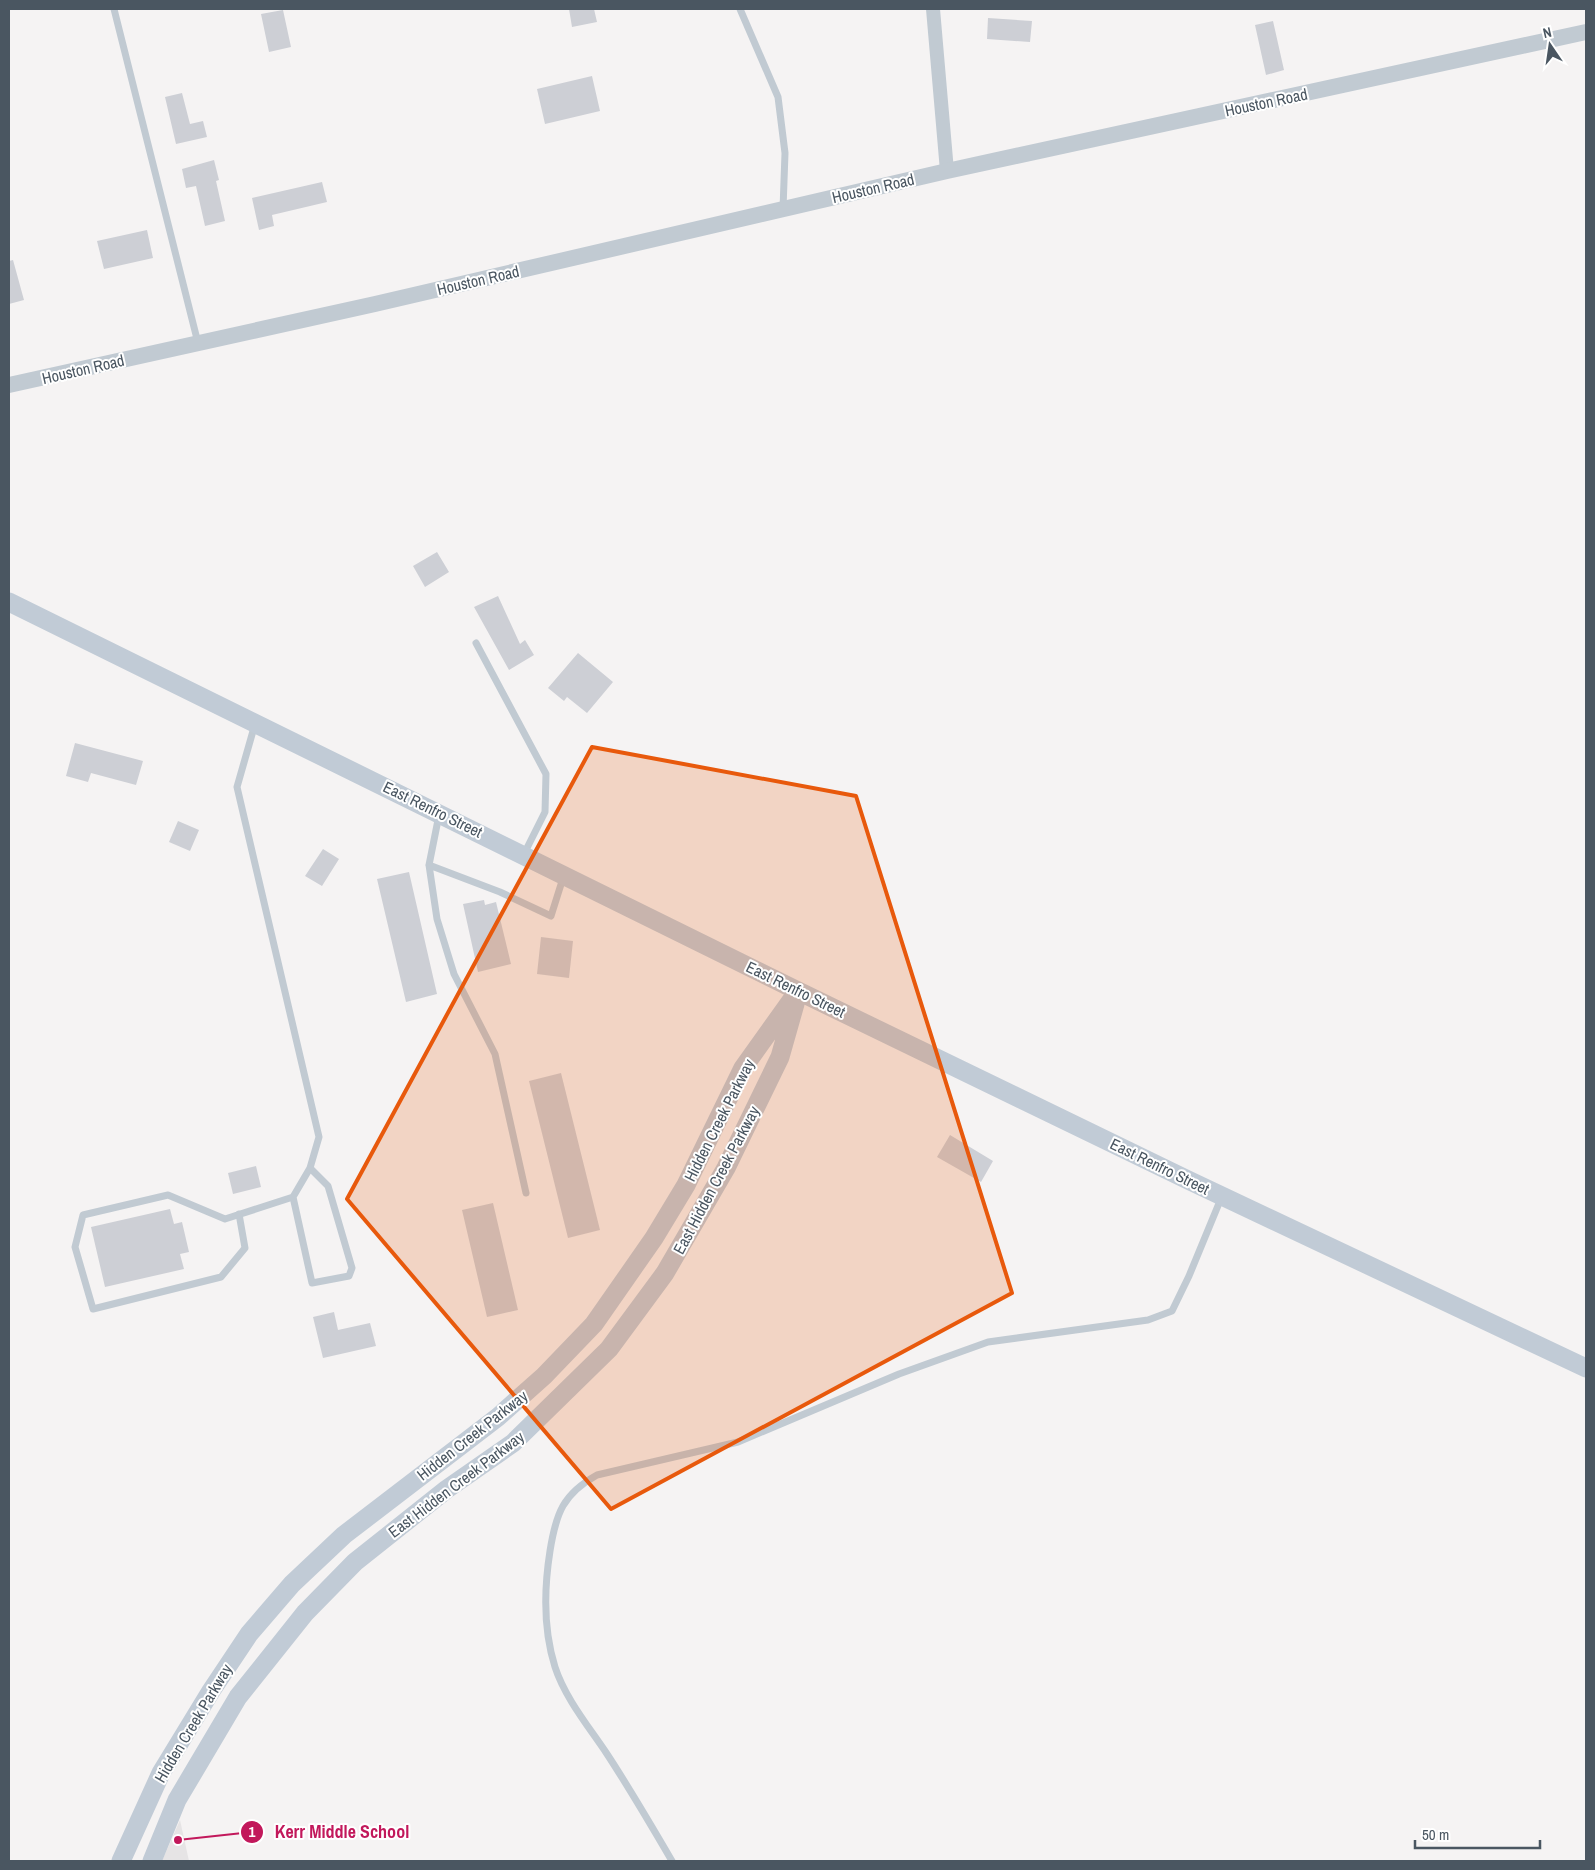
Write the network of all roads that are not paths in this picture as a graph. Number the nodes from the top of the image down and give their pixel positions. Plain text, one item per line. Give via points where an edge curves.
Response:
1 (114, 9) edge
2 (740, 9) edge
3 (933, 9) edge
4 (1586, 32) edge
5 (947, 171) junction
6 (783, 209) junction
7 (199, 343) junction
8 (9, 385) edge
9 (9, 602) edge
10 (476, 643) dead end
11 (256, 721) junction
12 (439, 812) junction
13 (524, 855) junction
14 (429, 865) junction
15 (564, 874) junction
16 (798, 990) junction
17 (310, 1168) junction
18 (526, 1193) dead end
19 (1222, 1196) junction
20 (292, 1197) junction
21 (239, 1214) junction
22 (1586, 1368) edge
23 (122, 1859) edge
24 (152, 1861) edge
25 (672, 1861) edge

1 - 7 lane
2 - 6 lane via 778,97 784,153
3 - 5 street
4 - 5 street, Houston Road
5 - 6 street, Houston Road
6 - 7 street, Houston Road
7 - 8 street, Houston Road
9 - 11 main road, East Renfro Street
10 - 13 lane via 546,774 545,812
11 - 12 main road, East Renfro Street
11 - 17 lane via 238,787 319,1137
12 - 13 main road, East Renfro Street
12 - 14 lane
13 - 15 main road, East Renfro Street
14 - 15 lane via 551,916
14 - 18 lane via 437,919 454,974 496,1054
15 - 16 main road, East Renfro Street
16 - 19 main road, East Renfro Street
16 - 23 main road, Hidden Creek Parkway via 743,1068 686,1185 654,1238 594,1324 544,1376 498,1417 344,1535 292,1584 248,1634 210,1690 160,1774
16 - 24 main road, East Hidden Creek Parkway via 780,1057 726,1168 665,1273 609,1349 513,1444 447,1489 354,1562 305,1613 238,1697 177,1800
17 - 20 lane
17 - 20 lane via 328,1186 352,1268 348,1276 312,1283
19 - 22 main road, East Renfro Street
19 - 25 lane via 1190,1276 1172,1310 1148,1320 988,1342 898,1374 738,1442 597,1475 578,1485 560,1508 553,1533 545,1605 548,1639 556,1668 570,1697
20 - 21 lane
21 - 21 lane via 225,1218 168,1195 83,1215 75,1247 93,1309 221,1277 245,1248

